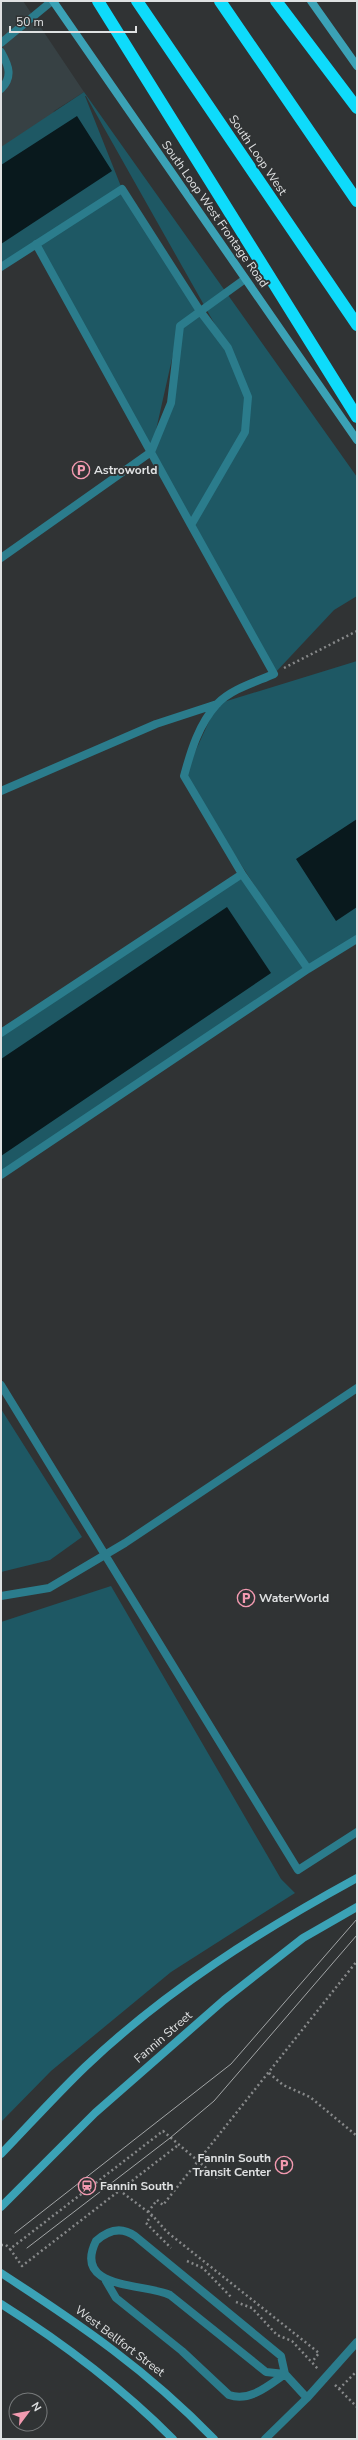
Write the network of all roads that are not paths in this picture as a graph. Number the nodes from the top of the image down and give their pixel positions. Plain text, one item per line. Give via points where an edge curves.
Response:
1 (52, 1) edge
2 (98, 1) edge
3 (137, 1) edge
4 (220, 1) edge
5 (276, 1) edge
6 (311, 1) edge
7 (1, 43) edge
8 (1, 52) edge
9 (357, 66) edge
10 (1, 89) edge
11 (357, 108) edge
12 (357, 201) edge
13 (36, 244) junction
14 (1, 267) edge
15 (245, 279) junction
16 (200, 311) junction
17 (357, 325) edge
18 (357, 417) edge
19 (357, 440) edge
20 (151, 452) junction
21 (191, 525) junction
22 (1, 558) edge
23 (217, 704) junction
24 (1, 791) edge
25 (242, 874) junction
26 (357, 939) edge
27 (308, 970) junction
28 (1, 1033) edge
29 (1, 1175) edge
30 (1, 1385) edge
31 (357, 1388) edge
32 (106, 1555) junction
33 (1, 1596) edge
34 (357, 1832) edge
35 (357, 1878) edge
36 (357, 1907) edge
37 (1, 2154) edge
38 (1, 2207) edge
39 (1, 2273) edge
40 (106, 2281) junction
41 (1, 2304) edge
42 (357, 2342) edge
43 (285, 2374) junction
44 (307, 2398) junction
45 (173, 2439) edge
46 (214, 2439) edge
47 (265, 2439) edge

1 - 7 lane
1 - 15 main road, South Loop West Frontage Road
2 - 18 highway
3 - 17 highway, South Loop West
4 - 12 highway
5 - 11 highway
6 - 9 main road
8 - 10 lane via 9,67 7,82
13 - 14 lane
13 - 16 lane via 122,189
13 - 20 lane
15 - 16 lane
15 - 19 main road, South Loop West Frontage Road
16 - 20 lane via 180,326 171,403
16 - 21 lane via 228,348 248,397 245,432
20 - 21 lane
20 - 22 lane
21 - 23 lane via 274,674 233,692
23 - 24 lane via 156,724
23 - 25 lane via 194,739 184,776
25 - 27 lane
25 - 28 lane
26 - 27 lane
27 - 29 lane
30 - 32 lane
31 - 32 lane
32 - 33 lane via 49,1588
32 - 34 lane via 298,1870
35 - 37 main road via 245,1942 162,2002 86,2067
36 - 38 main road, Fannin Street via 303,1938 224,2000 95,2113
39 - 46 main road, West Bellfort Street via 125,2357 165,2390
40 - 43 lane via 156,2289 170,2295 266,2372
40 - 43 lane via 116,2298 182,2351 229,2395 249,2396
40 - 43 lane via 98,2275 92,2265 93,2247 96,2241 110,2232 129,2232 280,2356
41 - 45 main road via 93,2368 146,2412
42 - 44 lane
43 - 44 lane
44 - 47 lane

